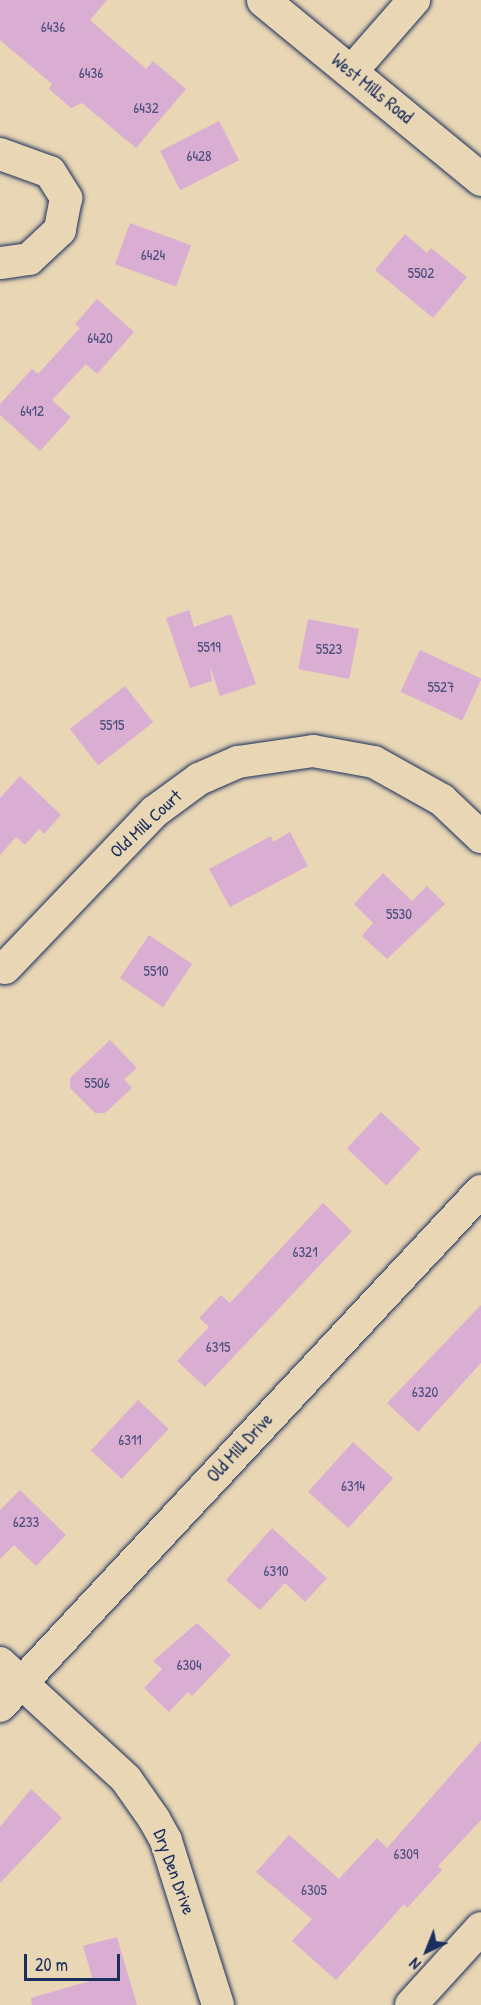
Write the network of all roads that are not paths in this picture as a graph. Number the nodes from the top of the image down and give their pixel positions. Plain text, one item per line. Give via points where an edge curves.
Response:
1 (263, 0) edge
2 (414, 0) edge
3 (351, 72) junction
4 (0, 154) edge
5 (481, 178) edge
6 (0, 263) edge
7 (481, 837) edge
8 (5, 969) dead end
9 (481, 1191) edge
10 (11, 1673) edge
11 (0, 1706) edge
12 (481, 1928) edge
13 (218, 2005) edge
14 (411, 2005) edge

1 - 3 street, West Mills Road
2 - 3 street
3 - 5 street, West Mills Road
4 - 6 street via 50,172 66,198 60,230 29,259
7 - 8 street, Old Mill Court via 442,800 374,762 313,751 238,762 199,778 153,812
9 - 10 street, Old Mill Drive
10 - 11 street, Old Mill Drive
10 - 13 street, Dry Den Drive via 126,1779 154,1819 166,1841
12 - 14 street

